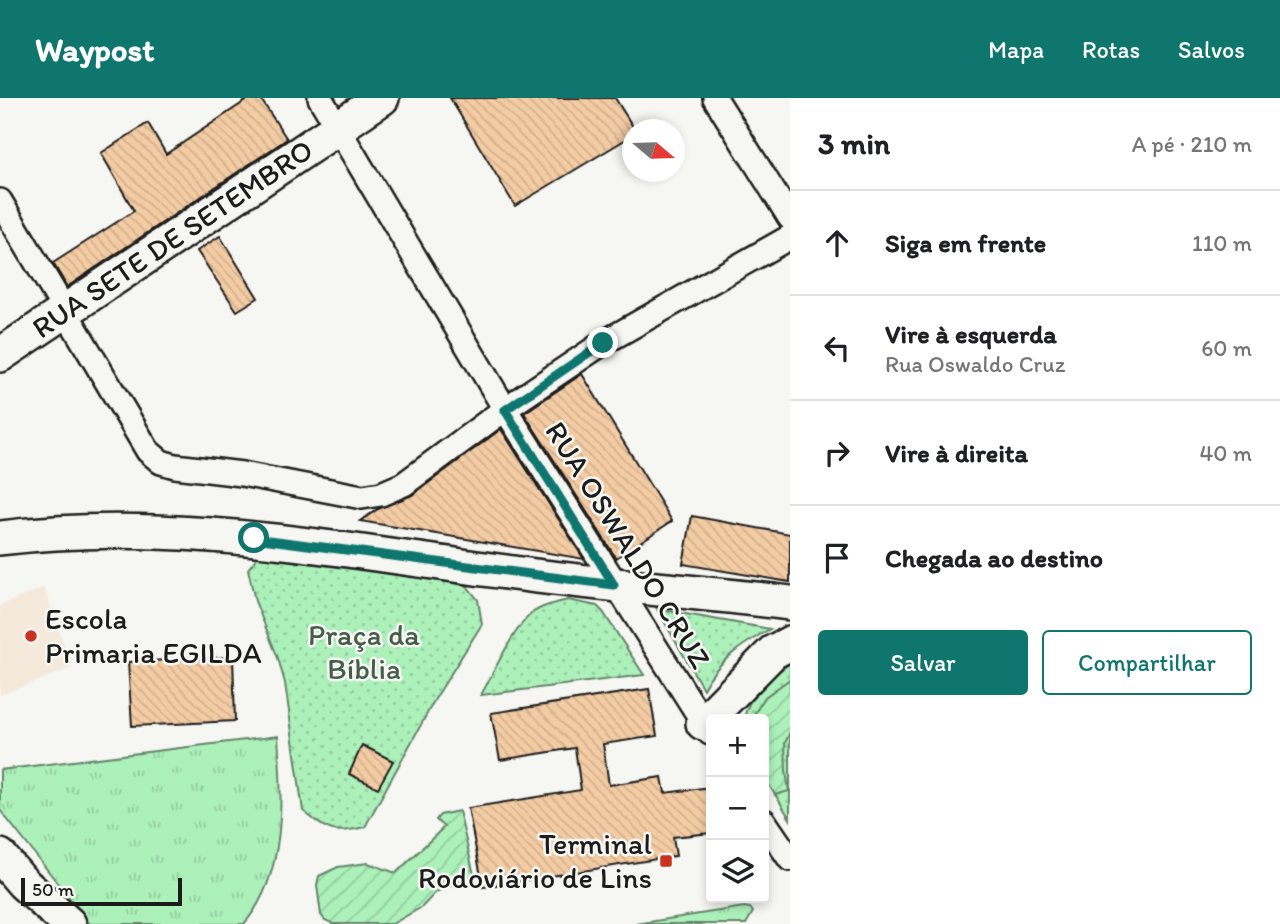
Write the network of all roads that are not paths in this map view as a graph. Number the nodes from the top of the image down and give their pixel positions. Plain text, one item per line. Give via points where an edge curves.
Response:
1 (320, 98) edge
2 (382, 98) edge
3 (715, 98) edge
4 (337, 127) junction
5 (0, 201) edge
6 (790, 218) edge
7 (790, 237) edge
8 (67, 312) junction
9 (0, 355) edge
10 (505, 410) junction
11 (0, 538) edge
12 (614, 585) junction
13 (790, 603) edge
14 (790, 643) edge
15 (720, 714) edge
16 (706, 727) edge
17 (769, 828) edge
18 (0, 856) edge
19 (790, 859) edge
20 (69, 924) edge

1 - 4 street, RUA OSWALDO CRUZ
2 - 4 street, RUA SETE DE SETEMBRO
3 - 6 street
4 - 8 street, RUA SETE DE SETEMBRO
4 - 10 street, RUA OSWALDO CRUZ
5 - 8 street
7 - 10 street via 603,343
8 - 9 street, RUA SETE DE SETEMBRO
8 - 10 street via 148,451 161,463 362,497 381,495 404,484
10 - 12 street, RUA OSWALDO CRUZ
11 - 12 street via 116,530 235,537
12 - 13 street
12 - 16 street, RUA OSWALDO CRUZ
14 - 15 street via 773,653
17 - 19 street
18 - 20 street

